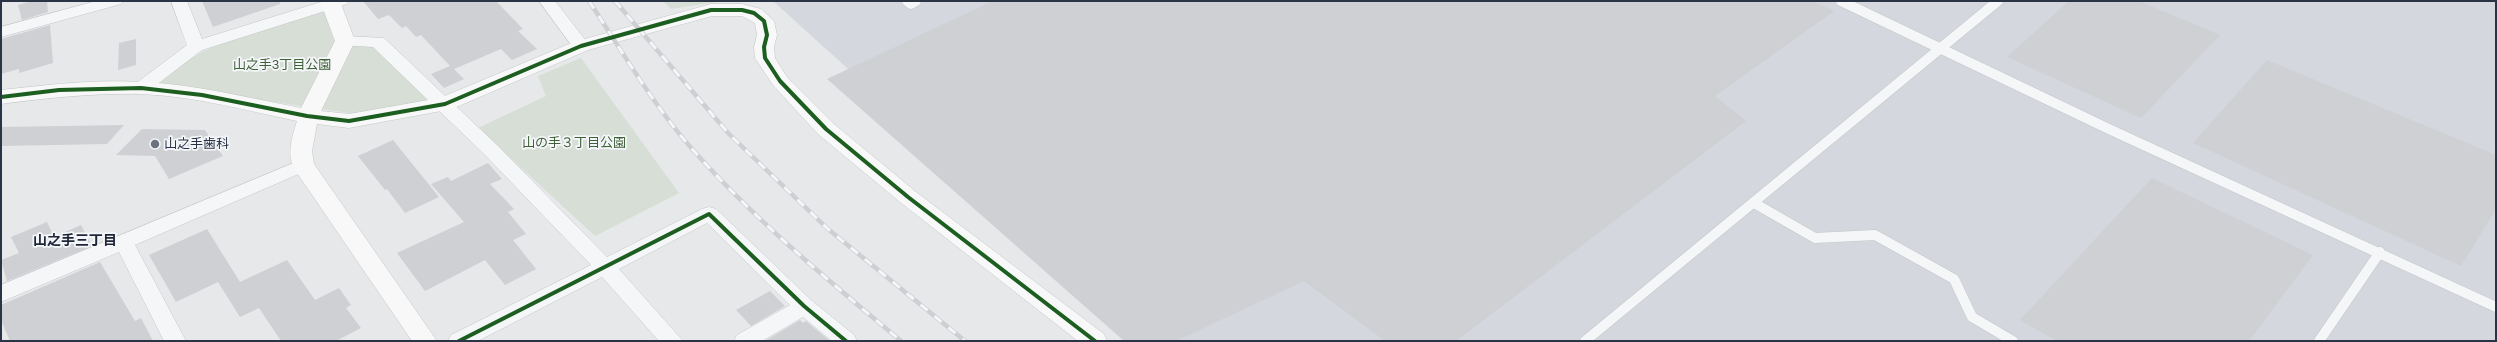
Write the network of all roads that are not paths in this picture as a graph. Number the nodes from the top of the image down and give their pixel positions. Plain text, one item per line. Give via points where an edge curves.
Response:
1 (114, 1) edge
2 (179, 1) edge
3 (547, 1) edge
4 (907, 1) edge
5 (916, 1) edge
6 (1841, 1) edge
7 (1998, 1) edge
8 (334, 2) edge
9 (1, 32) edge
10 (345, 41) junction
11 (196, 46) junction
12 (581, 46) junction
13 (1940, 47) junction
14 (141, 88) junction
15 (1, 97) edge
16 (445, 104) junction
17 (307, 116) junction
18 (303, 165) junction
19 (1754, 202) junction
20 (124, 243) junction
21 (2380, 252) junction
22 (607, 266) junction
23 (1, 294) edge
24 (804, 306) junction
25 (2496, 307) edge
26 (175, 341) edge
27 (425, 341) edge
28 (459, 341) edge
29 (672, 341) edge
30 (745, 341) edge
31 (846, 341) edge
32 (1095, 341) edge
33 (1585, 341) edge
34 (2013, 341) edge
35 (2319, 341) edge

1 - 9 street
2 - 11 street
3 - 12 street
4 - 5 lane via 911,4
6 - 13 lane
7 - 13 lane
8 - 10 street
8 - 11 street
10 - 16 street via 378,42
10 - 17 street
11 - 14 street
12 - 16 street
12 - 32 street via 711,10 728,9 754,13 764,21 767,35 765,58 780,81 826,129 908,197
13 - 19 lane
13 - 21 lane via 2110,130
14 - 15 street via 59,90
14 - 17 street via 202,95
16 - 17 street via 349,121
16 - 22 street
17 - 18 street via 301,158
18 - 20 street
18 - 27 street
19 - 33 lane
19 - 34 lane via 1815,238 1875,235 1954,279 1972,317
20 - 23 street
20 - 26 street
21 - 25 lane
21 - 35 lane
22 - 24 street via 709,214
22 - 28 street
22 - 29 street
24 - 30 street
24 - 31 street

